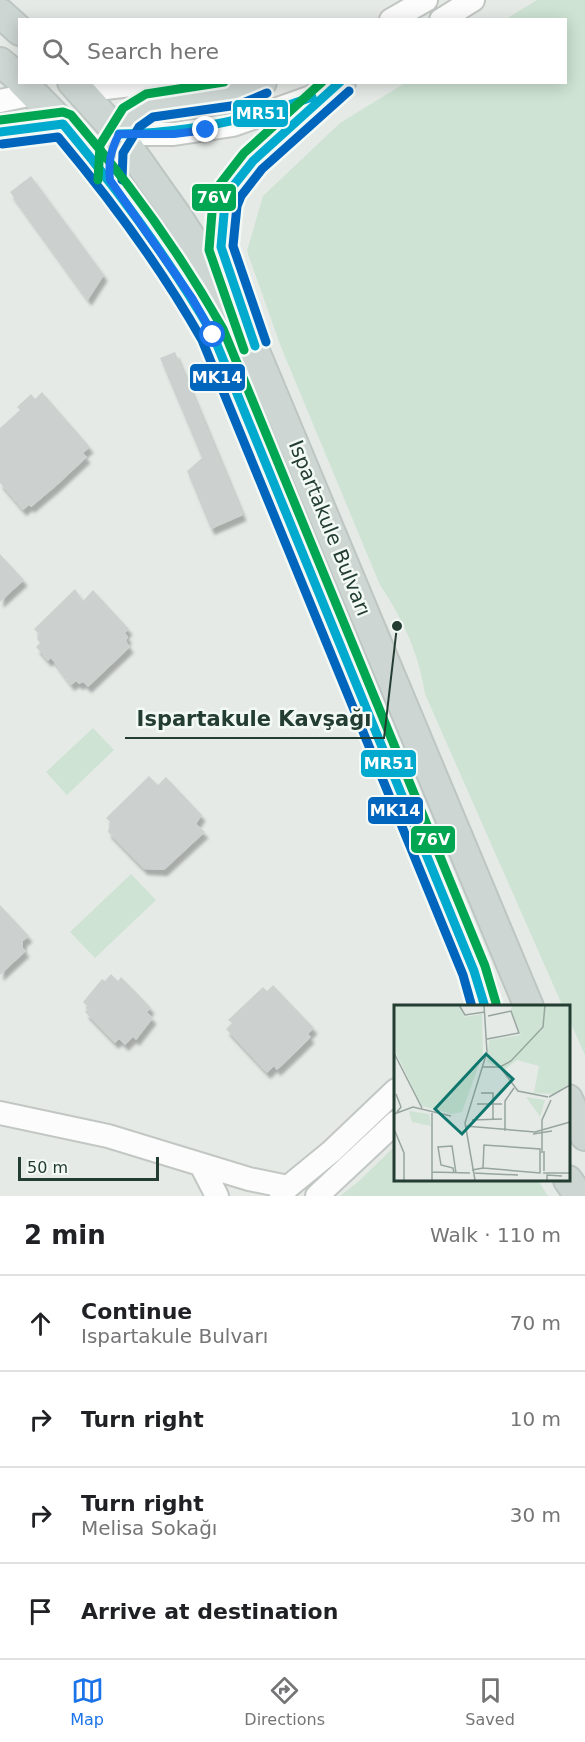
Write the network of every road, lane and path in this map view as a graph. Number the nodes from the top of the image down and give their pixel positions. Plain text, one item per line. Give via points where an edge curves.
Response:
1 (426, 0) edge
2 (473, 0) edge
3 (394, 18) edge
4 (444, 18) edge
5 (0, 62) edge
6 (18, 79) edge
7 (124, 84) edge
8 (257, 84) edge
9 (336, 84) edge
10 (337, 84) edge
11 (25, 85) edge
12 (77, 87) edge
13 (0, 101) edge
14 (63, 124) junction
15 (0, 132) edge
16 (119, 134) junction
17 (110, 180) junction
18 (248, 331) junction
19 (502, 1003) edge
20 (394, 1092) edge
21 (570, 1103) edge
22 (0, 1113) edge
23 (394, 1124) edge
24 (570, 1127) edge
25 (585, 1137) edge
26 (585, 1146) edge
27 (201, 1165) junction
28 (569, 1181) edge
29 (287, 1193) edge
30 (217, 1196) edge
31 (317, 1196) edge
32 (579, 1196) edge

1 - 3 street
2 - 4 street
5 - 6 main road, Ispartakule Bulvarı
7 - 12 street
8 - 16 main road via 235,93 149,106 130,118
9 - 16 street via 312,98 233,125 174,134
10 - 18 main road via 253,161 225,203 220,247
11 - 12 main road
11 - 13 street
11 - 14 main road, Ispartakule Bulvarı
12 - 16 main road, Ispartakule Bulvarı
14 - 15 street
14 - 16 main road
14 - 17 main road, Ispartakule Bulvarı
16 - 17 main road via 111,149
16 - 18 main road, Ispartakule Bulvarı via 230,296
17 - 19 main road, Ispartakule Bulvarı via 213,335 474,971
18 - 19 main road, Ispartakule Bulvarı
20 - 29 street
21 - 25 main road
22 - 27 street via 108,1136
23 - 31 street
24 - 26 main road
27 - 29 street
27 - 30 street
28 - 32 main road

